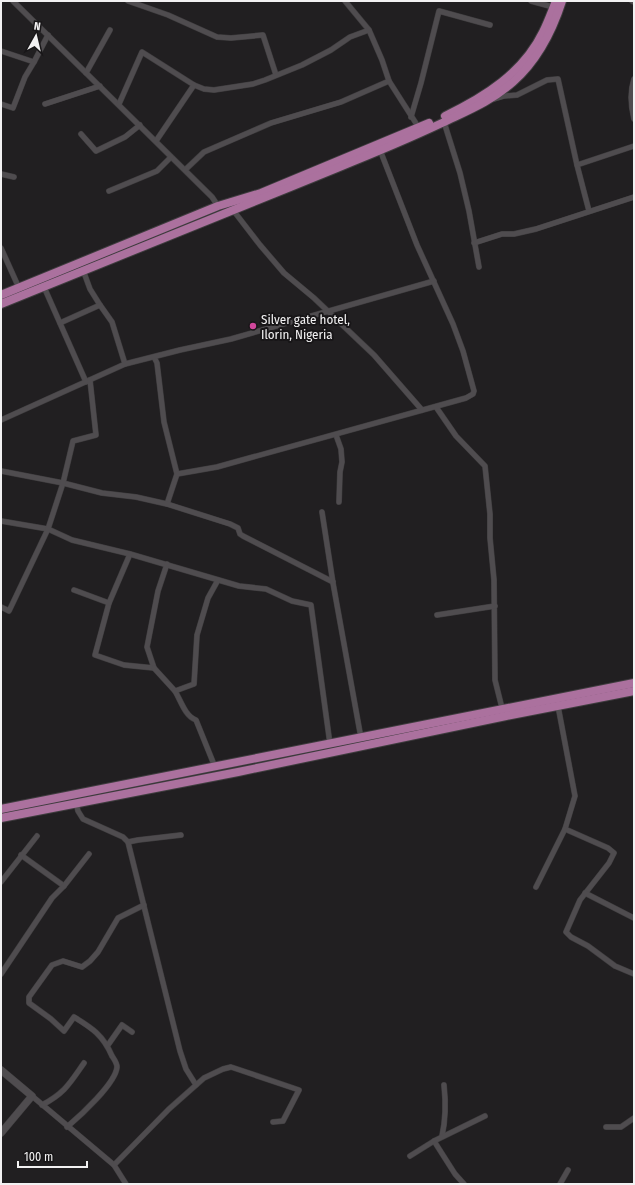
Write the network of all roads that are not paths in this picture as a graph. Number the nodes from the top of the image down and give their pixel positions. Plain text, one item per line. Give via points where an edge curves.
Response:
1 (13, 1) edge
2 (128, 1) edge
3 (345, 1) edge
4 (531, 1) edge
5 (562, 1) edge
6 (554, 4) edge
7 (490, 25) dead end
8 (110, 30) dead end
9 (369, 30) junction
10 (48, 35) junction
11 (1, 51) edge
12 (34, 62) junction
13 (86, 73) junction
14 (276, 76) junction
15 (634, 79) edge
16 (389, 81) junction
17 (194, 85) junction
18 (100, 86) junction
19 (487, 101) junction
20 (1, 104) edge
21 (45, 104) dead end
22 (119, 104) junction
23 (411, 117) junction
24 (634, 119) edge
25 (444, 122) junction
26 (140, 125) junction
27 (419, 128) junction
28 (81, 134) dead end
29 (156, 141) junction
30 (634, 146) edge
31 (380, 150) junction
32 (171, 157) junction
33 (577, 165) junction
34 (185, 170) junction
35 (1, 174) edge
36 (14, 177) dead end
37 (109, 191) dead end
38 (634, 198) edge
39 (218, 206) junction
40 (233, 210) junction
41 (589, 211) junction
42 (175, 223) junction
43 (179, 231) junction
44 (474, 243) junction
45 (1, 248) edge
46 (479, 267) dead end
47 (83, 270) junction
48 (434, 281) junction
49 (44, 287) junction
50 (19, 288) junction
51 (6, 296) edge
52 (1, 304) edge
53 (100, 305) junction
54 (328, 312) junction
55 (60, 324) junction
56 (167, 353) junction
57 (154, 357) junction
58 (157, 362) junction
59 (125, 364) junction
60 (88, 381) junction
61 (436, 407) junction
62 (422, 410) junction
63 (1, 420) edge
64 (336, 435) junction
65 (1, 471) edge
66 (177, 474) junction
67 (63, 483) junction
68 (339, 502) dead end
69 (168, 504) junction
70 (322, 512) dead end
71 (1, 521) edge
72 (48, 529) junction
73 (130, 554) junction
74 (167, 564) junction
75 (218, 580) junction
76 (333, 582) junction
77 (74, 590) dead end
78 (109, 603) junction
79 (495, 606) junction
80 (1, 607) edge
81 (437, 615) dead end
82 (154, 668) junction
83 (634, 683) edge
84 (175, 691) junction
85 (634, 691) edge
86 (558, 706) junction
87 (502, 708) junction
88 (362, 738) junction
89 (330, 744) junction
90 (215, 767) junction
91 (76, 803) junction
92 (1, 809) edge
93 (1, 818) edge
94 (565, 829) junction
95 (181, 835) dead end
96 (37, 836) dead end
97 (128, 842) junction
98 (89, 854) dead end
99 (21, 855) junction
100 (1, 882) edge
101 (64, 886) junction
102 (536, 887) dead end
103 (586, 893) junction
104 (144, 905) junction
105 (634, 918) edge
106 (1, 974) edge
107 (634, 974) edge
108 (132, 1032) dead end
109 (108, 1045) junction
110 (84, 1063) dead end
111 (1, 1070) edge
112 (444, 1084) dead end
113 (196, 1085) junction
114 (32, 1096) junction
115 (42, 1105) junction
116 (485, 1116) dead end
117 (634, 1118) edge
118 (273, 1122) dead end
119 (67, 1127) junction
120 (606, 1127) dead end
121 (1, 1133) edge
122 (442, 1136) junction
123 (434, 1141) junction
124 (410, 1156) dead end
125 (114, 1165) junction
126 (568, 1170) dead end
127 (126, 1184) edge
128 (464, 1184) edge
129 (560, 1184) edge

1 - 10 street
2 - 14 street via 168,15 217,37 263,35
3 - 9 street
4 - 6 street
5 - 19 main road via 547,38 534,60 514,81
6 - 27 main road via 544,32 516,70 489,93
7 - 23 street via 439,11
8 - 13 street
9 - 14 street via 350,37 316,58
9 - 16 street
10 - 12 street
10 - 13 street
11 - 12 street
12 - 20 street via 13,108
13 - 18 street
14 - 17 street via 253,84 214,90
15 - 24 street
16 - 23 street
16 - 34 street via 341,102 264,126 204,152
17 - 22 street via 142,52
17 - 29 street
18 - 21 street
18 - 22 street
19 - 25 main road
19 - 33 street via 517,95 547,80 558,79
22 - 26 street
23 - 27 street
25 - 31 main road
25 - 44 street via 460,173
26 - 28 street via 125,137 96,151
26 - 29 street
27 - 39 main road via 261,193
29 - 32 street
30 - 33 street
31 - 40 main road
31 - 48 street
32 - 34 street
32 - 37 street via 157,171
33 - 41 street
34 - 39 street
35 - 36 street
38 - 41 street
39 - 42 main road
40 - 43 main road
40 - 54 street via 284,273
41 - 44 street via 536,229 502,234
42 - 43 main road
42 - 50 main road
43 - 47 main road
44 - 46 street
45 - 50 street
47 - 49 main road
47 - 53 street via 90,289
48 - 54 street
48 - 61 street via 463,351 474,391 470,397
49 - 51 main road
49 - 55 street
50 - 51 main road
51 - 52 main road
53 - 55 street
53 - 59 street via 112,322
54 - 56 street via 231,339
54 - 62 street via 374,355
55 - 60 street
56 - 57 street
56 - 58 street
57 - 58 street
57 - 59 street
58 - 66 street via 164,422
59 - 60 street
60 - 63 street
60 - 67 street via 96,435 73,441
61 - 62 street
61 - 79 street via 456,436 485,466
62 - 64 street
64 - 66 street via 217,467
64 - 68 street via 342,462
65 - 67 street
66 - 69 street
67 - 69 street via 102,493
67 - 72 street
69 - 76 street via 230,524 238,528 243,536
70 - 76 street
71 - 72 street
72 - 73 street via 72,540
72 - 80 street via 9,611
73 - 74 street
73 - 78 street
74 - 75 street
74 - 82 street via 158,591 148,647
75 - 84 street via 208,598 197,635 194,684
75 - 89 street via 239,586 266,589 292,601 311,605
76 - 88 street
77 - 78 street
78 - 82 street via 95,655 124,665
79 - 81 street
79 - 87 street via 495,680
82 - 84 street
83 - 87 main road
84 - 90 street via 187,714 196,720
85 - 86 main road
86 - 91 main road
86 - 94 street via 574,796
87 - 88 main road
88 - 89 main road
89 - 90 main road
90 - 92 main road
91 - 93 main road
91 - 97 street via 83,819 123,837
94 - 102 street
94 - 103 street via 614,853 609,864
95 - 97 street
96 - 99 street
97 - 104 street
98 - 101 street
99 - 100 street
99 - 101 street
101 - 106 street via 52,898
103 - 105 street
103 - 107 street via 580,900 566,932 616,966
104 - 109 street via 118,918 98,952 82,967 63,961 52,965 29,997 29,1003 64,1031 74,1016 97,1032
104 - 113 street via 180,1051 186,1069
108 - 109 street via 122,1024
109 - 119 street via 117,1068 100,1095
110 - 115 street via 60,1094
111 - 114 street
112 - 122 street via 446,1112
113 - 118 street via 212,1073 231,1067 299,1090 283,1121
113 - 125 street
114 - 115 street
114 - 121 street
115 - 119 street
116 - 122 street
117 - 120 street via 621,1128
119 - 125 street
122 - 123 street
123 - 124 street
123 - 128 street
125 - 127 street
126 - 129 street

